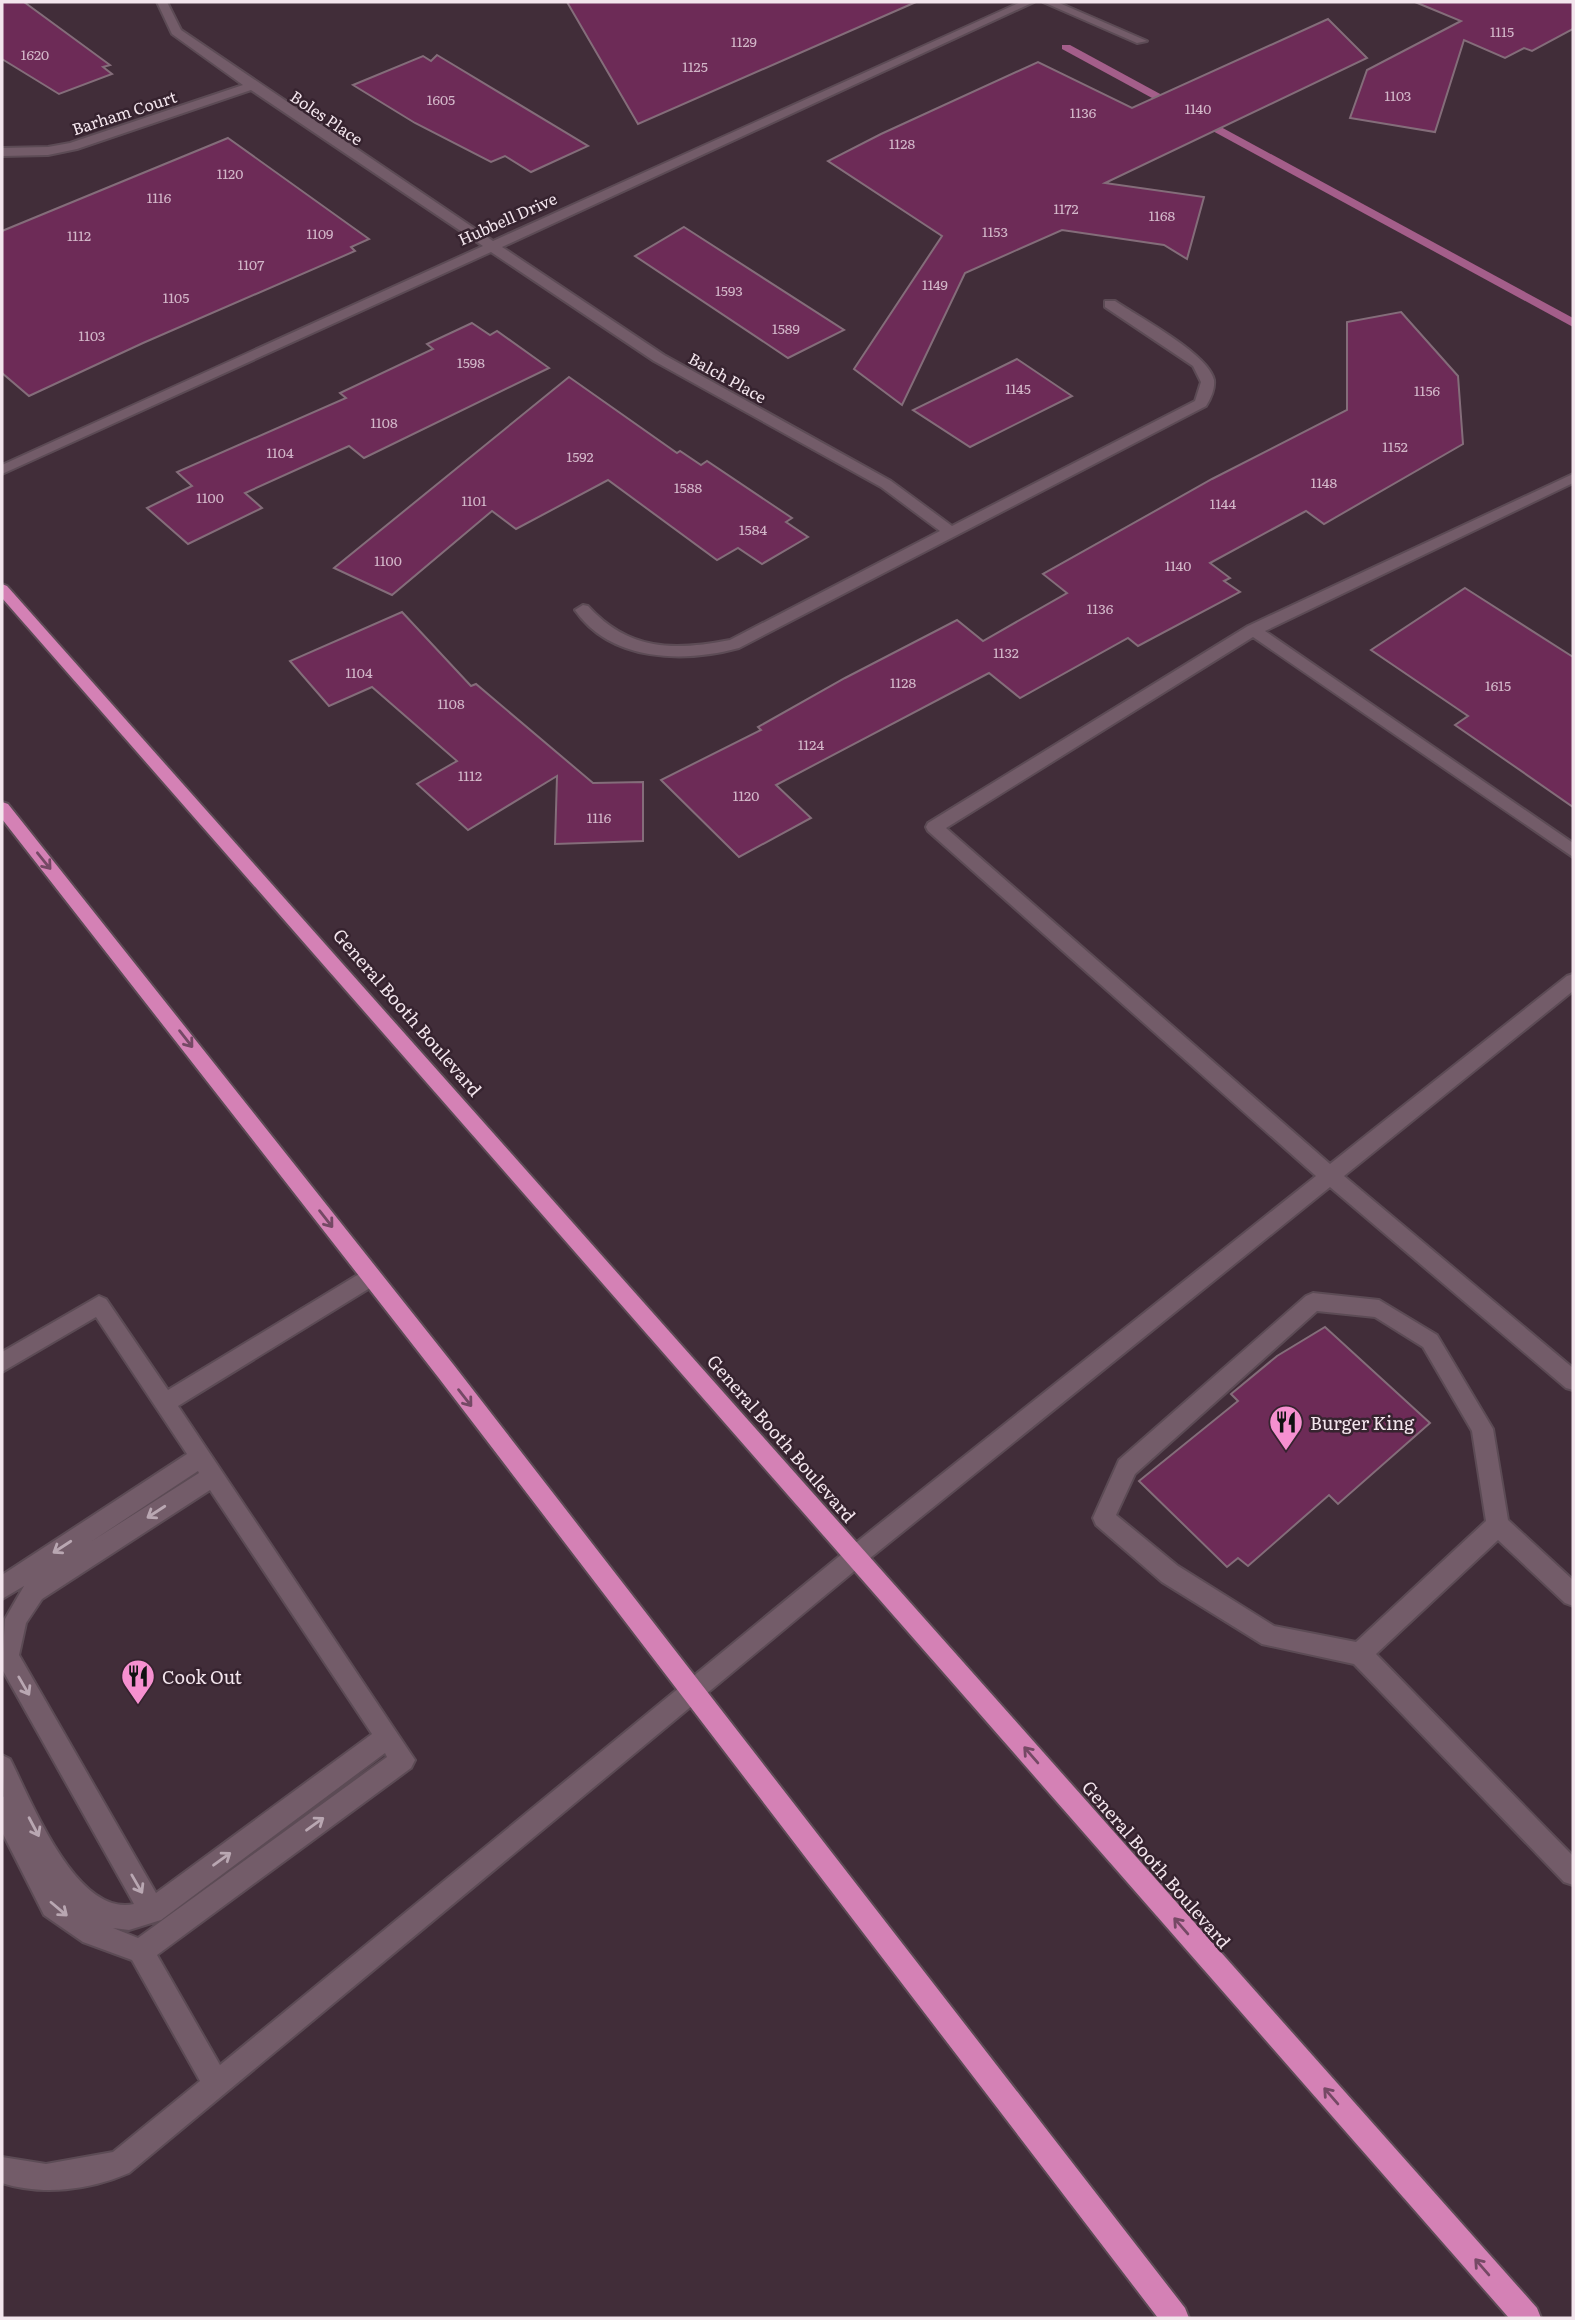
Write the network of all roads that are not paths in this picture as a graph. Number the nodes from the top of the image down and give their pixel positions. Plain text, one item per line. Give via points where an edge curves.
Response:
1 (162, 2) edge
2 (1029, 2) edge
3 (1048, 2) edge
4 (1141, 41) dead end
5 (253, 86) junction
6 (2, 152) edge
7 (490, 245) junction
8 (1110, 304) dead end
9 (2, 470) edge
10 (1573, 478) edge
11 (952, 533) junction
12 (2, 589) edge
13 (583, 610) dead end
14 (1253, 630) junction
15 (2, 808) edge
16 (1573, 851) edge
17 (1573, 981) edge
18 (1331, 1175) junction
19 (371, 1277) junction
20 (2, 1363) edge
21 (1573, 1381) edge
22 (166, 1402) junction
23 (208, 1466) junction
24 (1498, 1525) junction
25 (856, 1556) junction
26 (2, 1588) edge
27 (1573, 1595) edge
28 (1360, 1654) junction
29 (693, 1690) junction
30 (387, 1737) junction
31 (2, 1767) edge
32 (2, 1808) edge
33 (1573, 1873) edge
34 (152, 1910) junction
35 (141, 1951) junction
36 (217, 2085) junction
37 (2, 2170) edge
38 (1175, 2318) edge
39 (1527, 2318) edge

1 - 5 street, Boles Place via 176,32
2 - 7 street, Hubbell Drive
3 - 4 street
5 - 6 street, Barham Court via 73,146
5 - 7 street, Boles Place
7 - 9 street, Hubbell Drive
7 - 11 street, Balch Place via 659,358 886,484
8 - 11 street via 1198,363 1209,386 1201,403
10 - 14 street
11 - 13 street via 734,644 699,652 663,652 628,644 606,633
12 - 25 highway, General Booth Boulevard
14 - 16 lane
14 - 18 lane via 934,827
15 -> 19 highway
17 - 18 street
18 - 21 lane
18 - 25 street
19 - 22 street
19 -> 29 highway
20 - 22 street via 99,1305
22 - 23 street
23 -> 26 street
23 - 30 street
23 -> 34 street via 34,1591 16,1619 7,1656
24 - 27 street
24 - 28 street
24 - 28 street via 1482,1429 1430,1341 1380,1309 1313,1302 1127,1467 1104,1518 1170,1574 1270,1636
25 - 29 street
39 -> 25 highway, General Booth Boulevard
28 - 33 street
29 - 36 street
29 - 38 highway
34 -> 30 street
35 -> 30 street via 402,1760
31 -> 34 street via 63,1882 89,1908 124,1918
32 -> 35 street via 52,1906 92,1933
35 - 36 street
36 - 37 street via 120,2164 69,2177 19,2176

